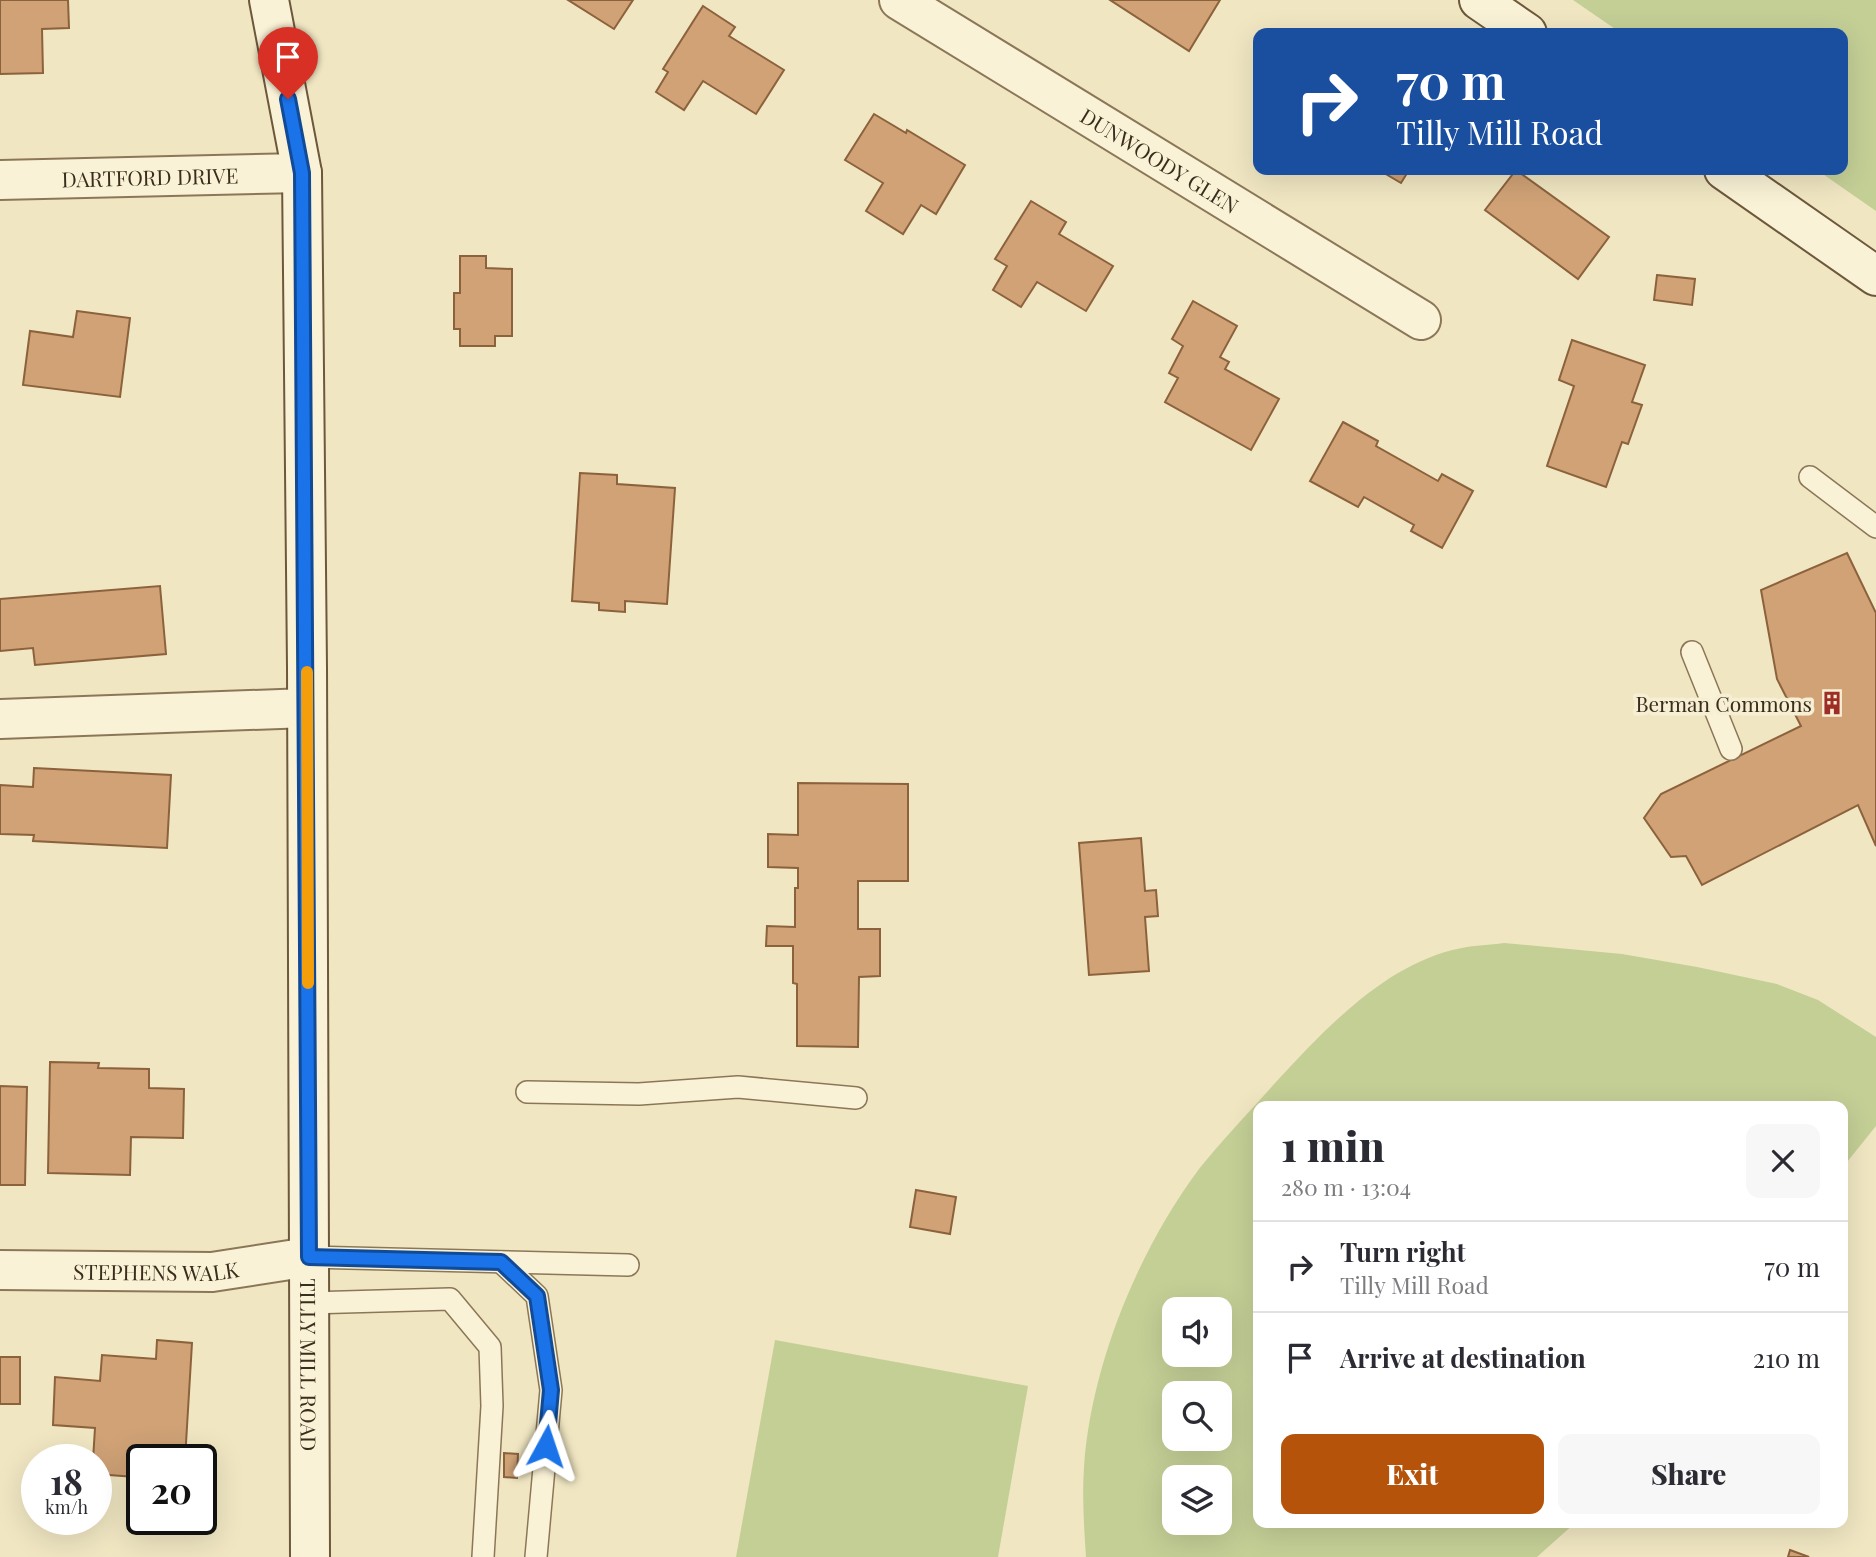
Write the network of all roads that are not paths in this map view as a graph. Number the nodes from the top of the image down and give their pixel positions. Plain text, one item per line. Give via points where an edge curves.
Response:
1 (270, 0) edge
2 (899, 0) edge
3 (1479, 0) edge
4 (1520, 28) edge
5 (302, 173) junction
6 (1731, 175) edge
7 (0, 180) edge
8 (1876, 276) edge
9 (1421, 320) dead end
10 (1810, 477) dead end
11 (1876, 527) edge
12 (1692, 652) dead end
13 (307, 708) junction
14 (0, 719) edge
15 (1731, 749) dead end
16 (527, 1092) dead end
17 (856, 1098) dead end
18 (309, 1257) junction
19 (501, 1262) junction
20 (628, 1265) dead end
21 (0, 1270) edge
22 (309, 1303) junction
23 (310, 1557) edge
24 (483, 1557) edge
25 (537, 1557) edge

1 - 5 street, TILLY MILL ROAD
2 - 9 street, DUNWOODY GLEN
3 - 4 street
5 - 7 street, DARTFORD DRIVE
5 - 13 street, TILLY MILL ROAD
6 - 8 street
10 - 11 lane
12 - 15 lane
13 - 14 street
13 - 18 street, TILLY MILL ROAD
16 - 17 lane via 639,1094 738,1087
18 - 19 lane
18 - 21 street, STEPHENS WALK via 212,1272
18 - 22 street, TILLY MILL ROAD
19 - 20 lane
19 - 25 lane via 537,1296 551,1390
22 - 23 street, TILLY MILL ROAD
22 - 24 lane via 450,1299 489,1347 492,1406

